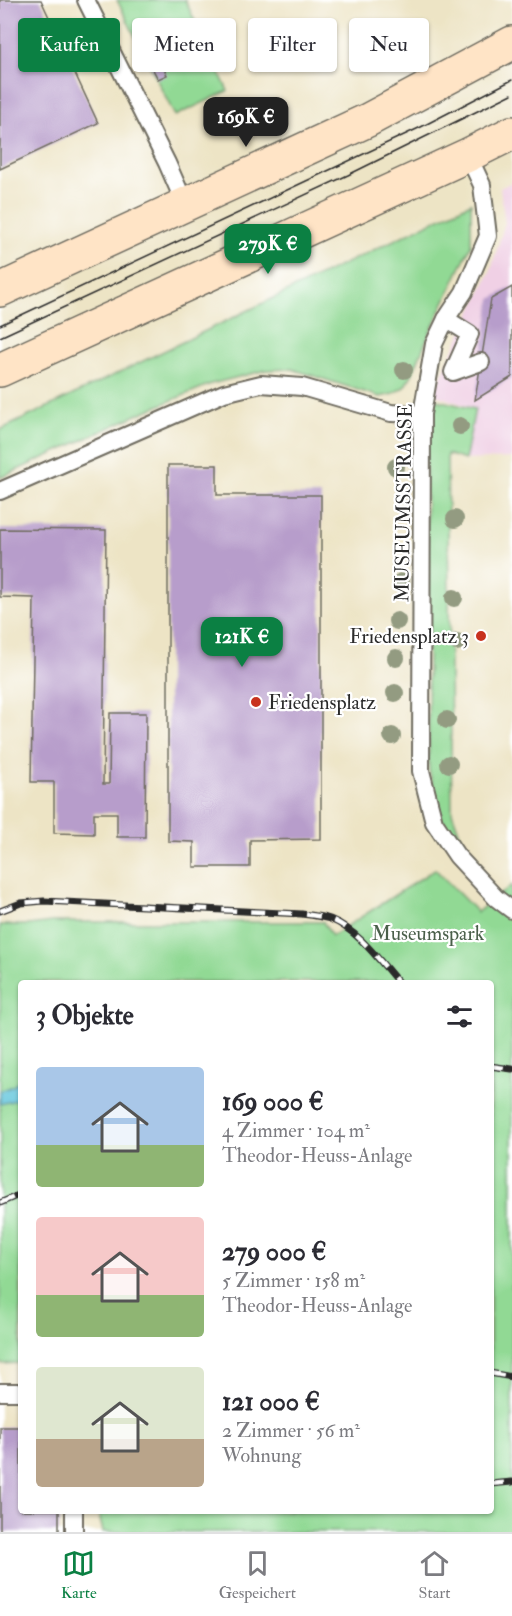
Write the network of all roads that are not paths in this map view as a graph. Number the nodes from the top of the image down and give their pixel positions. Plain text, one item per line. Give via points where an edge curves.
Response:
1 (86, 0) edge
2 (512, 43) edge
3 (512, 133) edge
4 (468, 155) junction
5 (185, 204) junction
6 (0, 290) edge
7 (446, 319) junction
8 (481, 362) dead end
9 (0, 370) edge
10 (422, 414) junction
11 (0, 491) edge
12 (512, 910) edge
13 (0, 1392) edge
14 (18, 1392) edge
15 (74, 1514) edge
16 (74, 1532) edge

1 - 5 lane
2 - 5 main road via 368,120
3 - 4 main road
4 - 7 lane, MUSEUMSSTRASSE via 482,185 488,236 464,292
4 - 9 main road
5 - 6 main road
7 - 8 lane via 470,334 453,372
7 - 10 lane, MUSEUMSSTRASSE via 434,344
10 - 11 lane via 391,413 302,387 261,384 224,393
10 - 12 lane, MUSEUMSSTRASSE via 421,771 435,822 451,847 496,898
13 - 14 lane
15 - 16 lane

